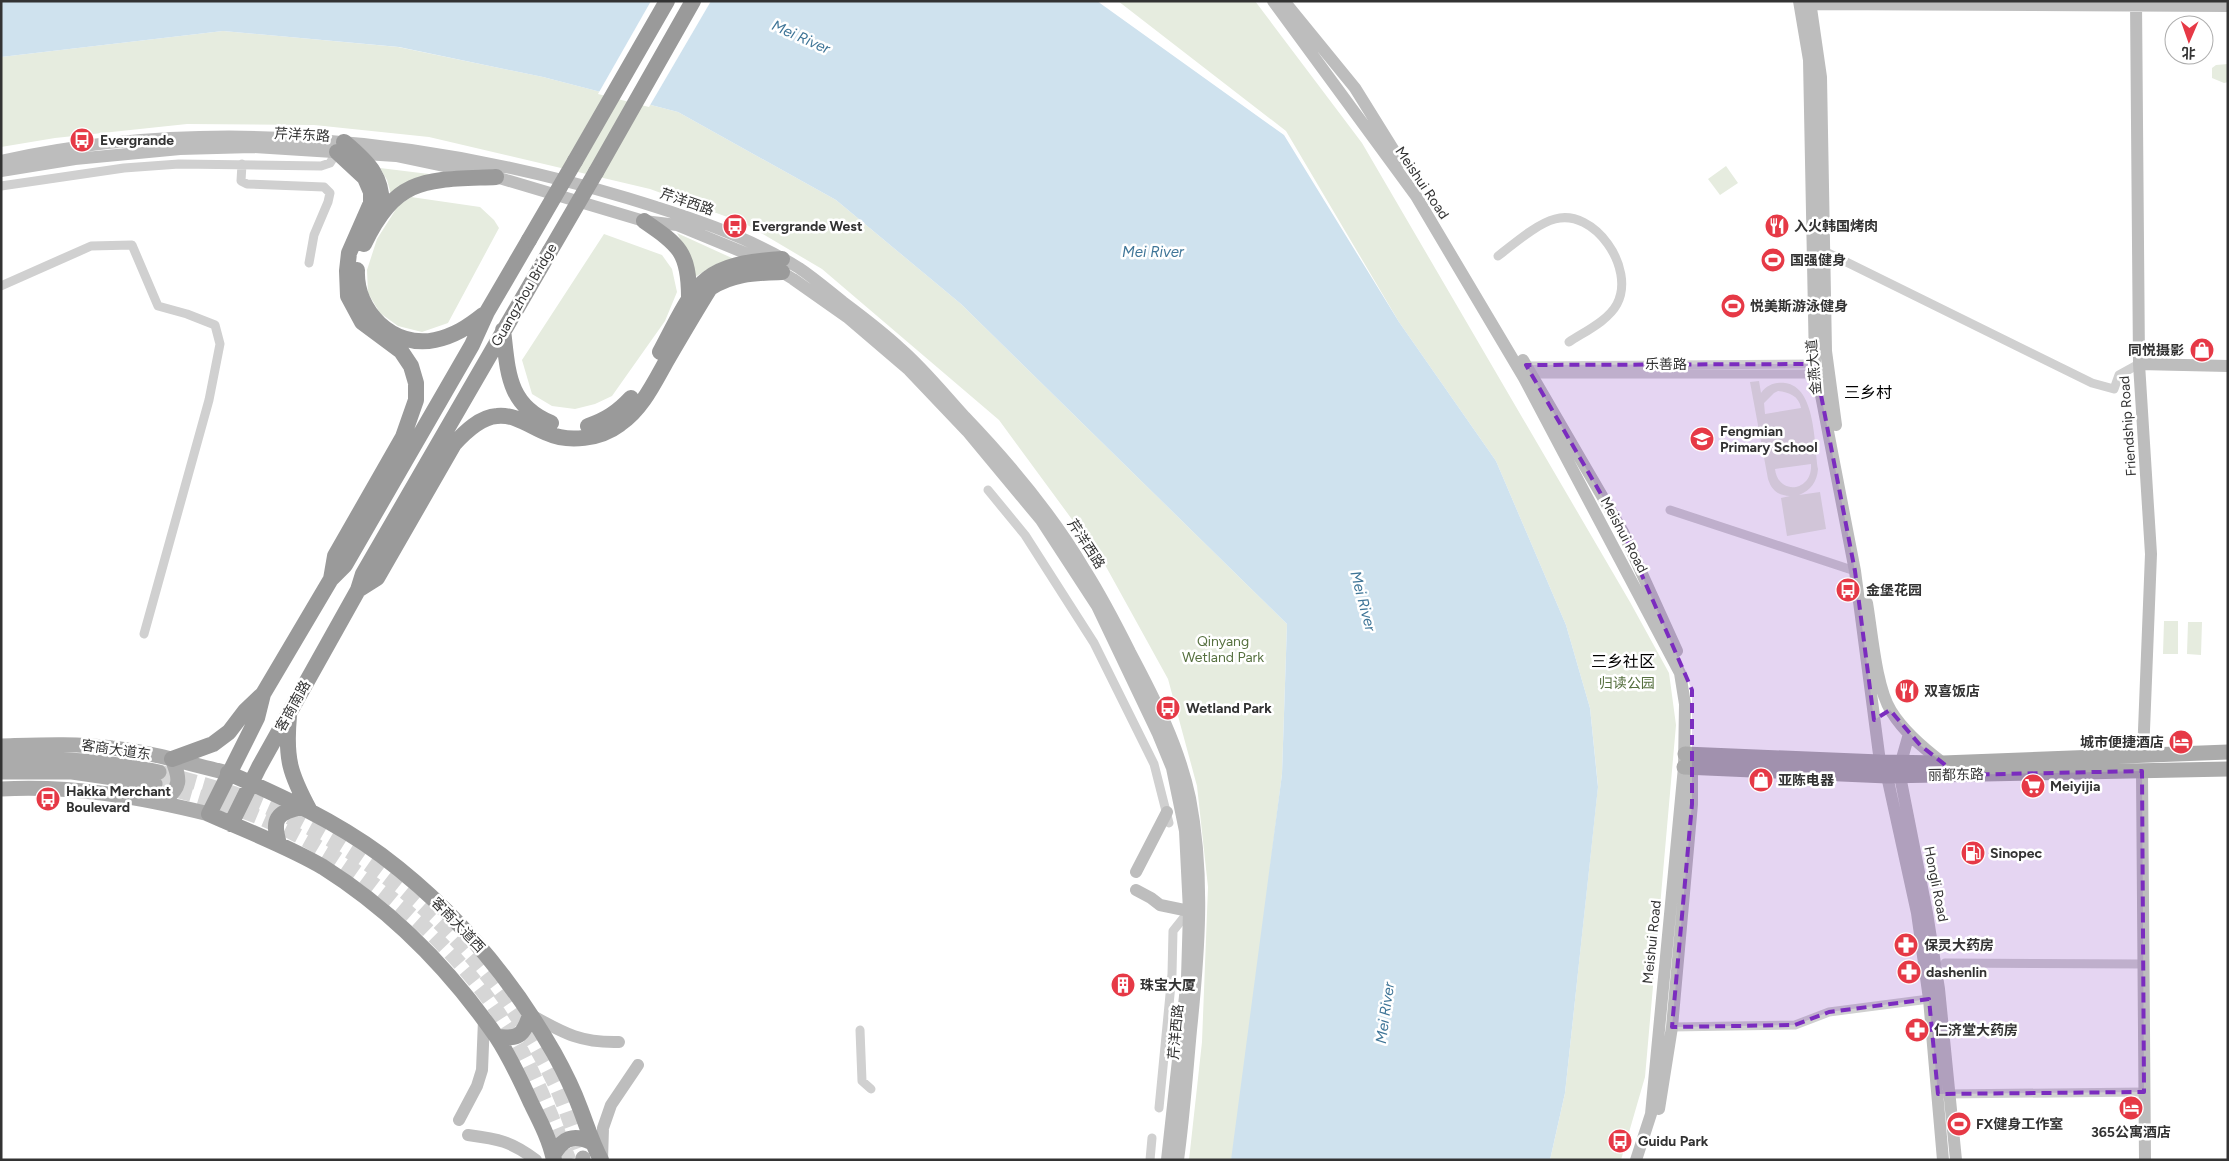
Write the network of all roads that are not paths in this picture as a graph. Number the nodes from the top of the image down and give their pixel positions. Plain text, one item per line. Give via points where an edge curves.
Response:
1 (667, 1) edge
2 (693, 1) edge
3 (1273, 1) edge
4 (1284, 1) edge
5 (1806, 2) edge
6 (2136, 3) edge
7 (2228, 6) edge
8 (340, 147) junction
9 (357, 153) junction
10 (1, 161) edge
11 (242, 164) junction
12 (1, 171) edge
13 (496, 177) junction
14 (575, 183) joint
15 (1, 186) edge
16 (381, 212) junction
17 (644, 221) junction
18 (1824, 251) junction
19 (1498, 256) dead end
20 (762, 260) junction
21 (309, 263) dead end
22 (782, 266) junction
23 (1, 286) edge
24 (689, 297) junction
25 (487, 312) junction
26 (503, 330) junction
27 (1569, 342) dead end
28 (2139, 364) junction
29 (2228, 366) edge
30 (1817, 369) junction
31 (1525, 371) junction
32 (988, 490) dead end
33 (1670, 510) dead end
34 (1855, 571) junction
35 (331, 579) junction
36 (358, 590) junction
37 (144, 634) dead end
38 (264, 694) junction
39 (1890, 710) junction
40 (290, 711) junction
41 (1874, 715) junction
42 (1910, 734) junction
43 (1, 746) edge
44 (2228, 752) edge
45 (2143, 755) junction
46 (172, 759) junction
47 (1, 760) edge
48 (1688, 761) junction
49 (1880, 762) junction
50 (1943, 763) junction
51 (2228, 769) edge
52 (1896, 771) junction
53 (2142, 771) junction
54 (1, 772) edge
55 (228, 773) junction
56 (251, 783) junction
57 (1, 789) edge
58 (163, 802) junction
59 (306, 809) junction
60 (209, 814) junction
61 (1168, 818) joint
62 (231, 824) junction
63 (279, 844) junction
64 (1136, 872) dead end
65 (1136, 890) dead end
66 (1190, 910) junction
67 (1945, 963) dead end
68 (2144, 964) junction
69 (1930, 999) junction
70 (530, 1015) junction
71 (484, 1020) junction
72 (1672, 1027) junction
73 (860, 1030) dead end
74 (497, 1037) junction
75 (619, 1042) dead end
76 (638, 1065) dead end
77 (871, 1089) dead end
78 (2144, 1092) junction
79 (1944, 1094) junction
80 (1158, 1108) dead end
81 (459, 1120) dead end
82 (468, 1135) dead end
83 (1152, 1138) dead end
84 (592, 1142) junction
85 (554, 1158) edge
86 (536, 1160) edge
87 (602, 1160) edge
88 (1150, 1160) edge
89 (1167, 1160) edge
90 (1178, 1160) edge
91 (1636, 1160) edge
92 (1645, 1160) edge
93 (1943, 1160) edge
94 (1956, 1160) edge
95 (2145, 1160) edge

1 - 25 highway, Guangzhou Bridge, bridge
2 - 26 highway, Guangzhou Bridge, bridge
3 - 31 main road, Meishui Road via 1416,196
4 - 31 main road, Meishui Road via 1355,88
5 - 6 main road
5 - 18 main road, 金燕大道 via 1821,77
5 - 30 main road, 金燕大道
6 - 7 main road
6 - 28 main road, Friendship Road
8 - 9 highway
8 - 10 main road, 芹洋东路 via 243,138 183,138 61,150
8 - 11 street via 330,163 321,166
8 - 12 main road, 芹洋东路 via 180,149 75,159
8 - 14 main road, 芹洋东路 via 396,147 504,166
8 - 35 highway via 366,178 371,192 371,203 349,253 348,296 362,322 402,351 416,383 416,400 403,437 335,556
9 - 13 main road via 396,156
9 - 16 highway via 380,182 383,195
11 - 15 street via 124,168
11 - 21 street via 241,181 246,184 324,187 330,193 314,235
13 - 16 highway via 430,182 395,197
13 - 17 main road, 芹洋西路
14 - 22 main road, 芹洋西路 via 690,217 742,238
16 - 25 highway via 362,250 357,281 359,293 380,325 395,335 433,341 452,336
17 - 20 main road, 芹洋西路 via 677,225
17 - 24 highway via 671,240 681,252 689,271
18 - 28 street via 2092,383 2114,389 2119,375
18 - 39 main road, 金燕大道 via 1829,386 1881,685
19 - 27 street via 1555,219 1570,218 1605,238 1620,267 1622,288 1617,305 1602,320
20 - 22 highway
20 - 24 highway via 722,269 707,277
22 - 36 highway via 724,279 710,288 646,396 620,424 606,432 569,438 549,434 514,417 497,416 479,422 465,432 454,444 377,578
22 - 66 main road, 芹洋西路 via 909,370 967,431 1041,520 1097,606 1172,768 1185,831
22 - 90 main road, 芹洋西路 via 800,268 904,351 996,450 1053,520 1076,555 1155,700 1179,758 1189,794 1199,882 1196,975
23 - 37 street via 91,246 132,245 158,306 215,325 220,344 209,400
24 - 26 highway via 635,394 604,421 586,427 550,423 531,413 522,403 506,369
25 - 35 highway, Guangzhou Bridge via 467,353 345,564
26 - 36 highway, Guangzhou Bridge via 363,574
28 - 29 main road
28 - 45 main road, Friendship Road via 2151,554
30 - 31 street, 乐善路
30 - 34 main road, 金燕大道
31 - 48 main road, Meishui Road via 1623,532 1689,677 1692,690
32 - 61 street via 1025,535 1094,643 1154,764
33 - 34 street
34 - 41 main road, 金燕大道
35 - 38 highway, 客商南路
36 - 40 highway, 客商南路
38 - 46 highway via 229,732 213,744
38 - 55 highway, 客商南路 via 257,718
39 - 41 main road
39 - 42 main road, 金燕大道
40 - 56 highway, 客商南路
40 - 59 highway via 290,770
41 - 49 main road, 金燕大道
42 - 50 main road, 金燕大道
42 - 52 main road, Hongli Road
43 - 46 main road, 客商大道东 via 61,744 104,747
44 - 45 main road, 丽都东路
45 - 50 main road, 丽都东路
46 - 55 main road, 客商大道东
46 - 58 main road via 178,786
47 - 54 main road via 111,762 157,778 72,772
48 - 49 main road, 丽都东路
48 - 52 main road, 丽都东路
48 - 72 main road, Meishui Road via 1692,804
48 - 91 main road, Meishui Road via 1651,1114
49 - 52 main road, 丽都东路
50 - 52 main road, 丽都东路
51 - 53 main road, 丽都东路
52 - 53 main road, 丽都东路
52 - 69 main road, Hongli Road
52 - 79 main road, Hongli Road via 1929,922 1939,989
53 - 68 main road
55 - 56 highway, 客商大道西
55 - 60 highway, 客商南路
56 - 59 highway, 客商大道西
56 - 62 highway, 客商南路
57 - 58 main road via 40,787 91,791
58 - 60 main road
59 - 63 highway via 282,813 278,818 276,832
59 - 70 highway, 客商大道西 via 381,854 427,894 473,937
60 - 62 highway
61 - 64 main road
62 - 63 highway
63 - 71 highway via 323,868 376,905 421,946
65 - 66 main road via 1160,905
66 - 80 street via 1174,931
66 - 89 main road, 芹洋西路 via 1187,978
67 - 68 street
68 - 78 main road
69 - 72 street via 1829,1012 1795,1025
69 - 79 main road, Hongli Road
70 - 74 highway via 520,1036
70 - 75 main road via 566,1035 597,1042
70 - 84 highway, 客商大道西 via 568,1080
71 - 74 highway
71 - 81 main road via 482,1070
72 - 92 main road, Meishui Road via 1659,1114
73 - 77 street via 862,1081
74 - 85 highway
76 - 87 main road via 610,1105 604,1128
78 - 79 street
78 - 95 main road
79 - 93 main road, Hongli Road
79 - 94 main road, Hongli Road
82 - 86 main road via 502,1140
83 - 88 street
84 - 85 highway via 571,1137 564,1140
84 - 87 highway, 客商大道西

